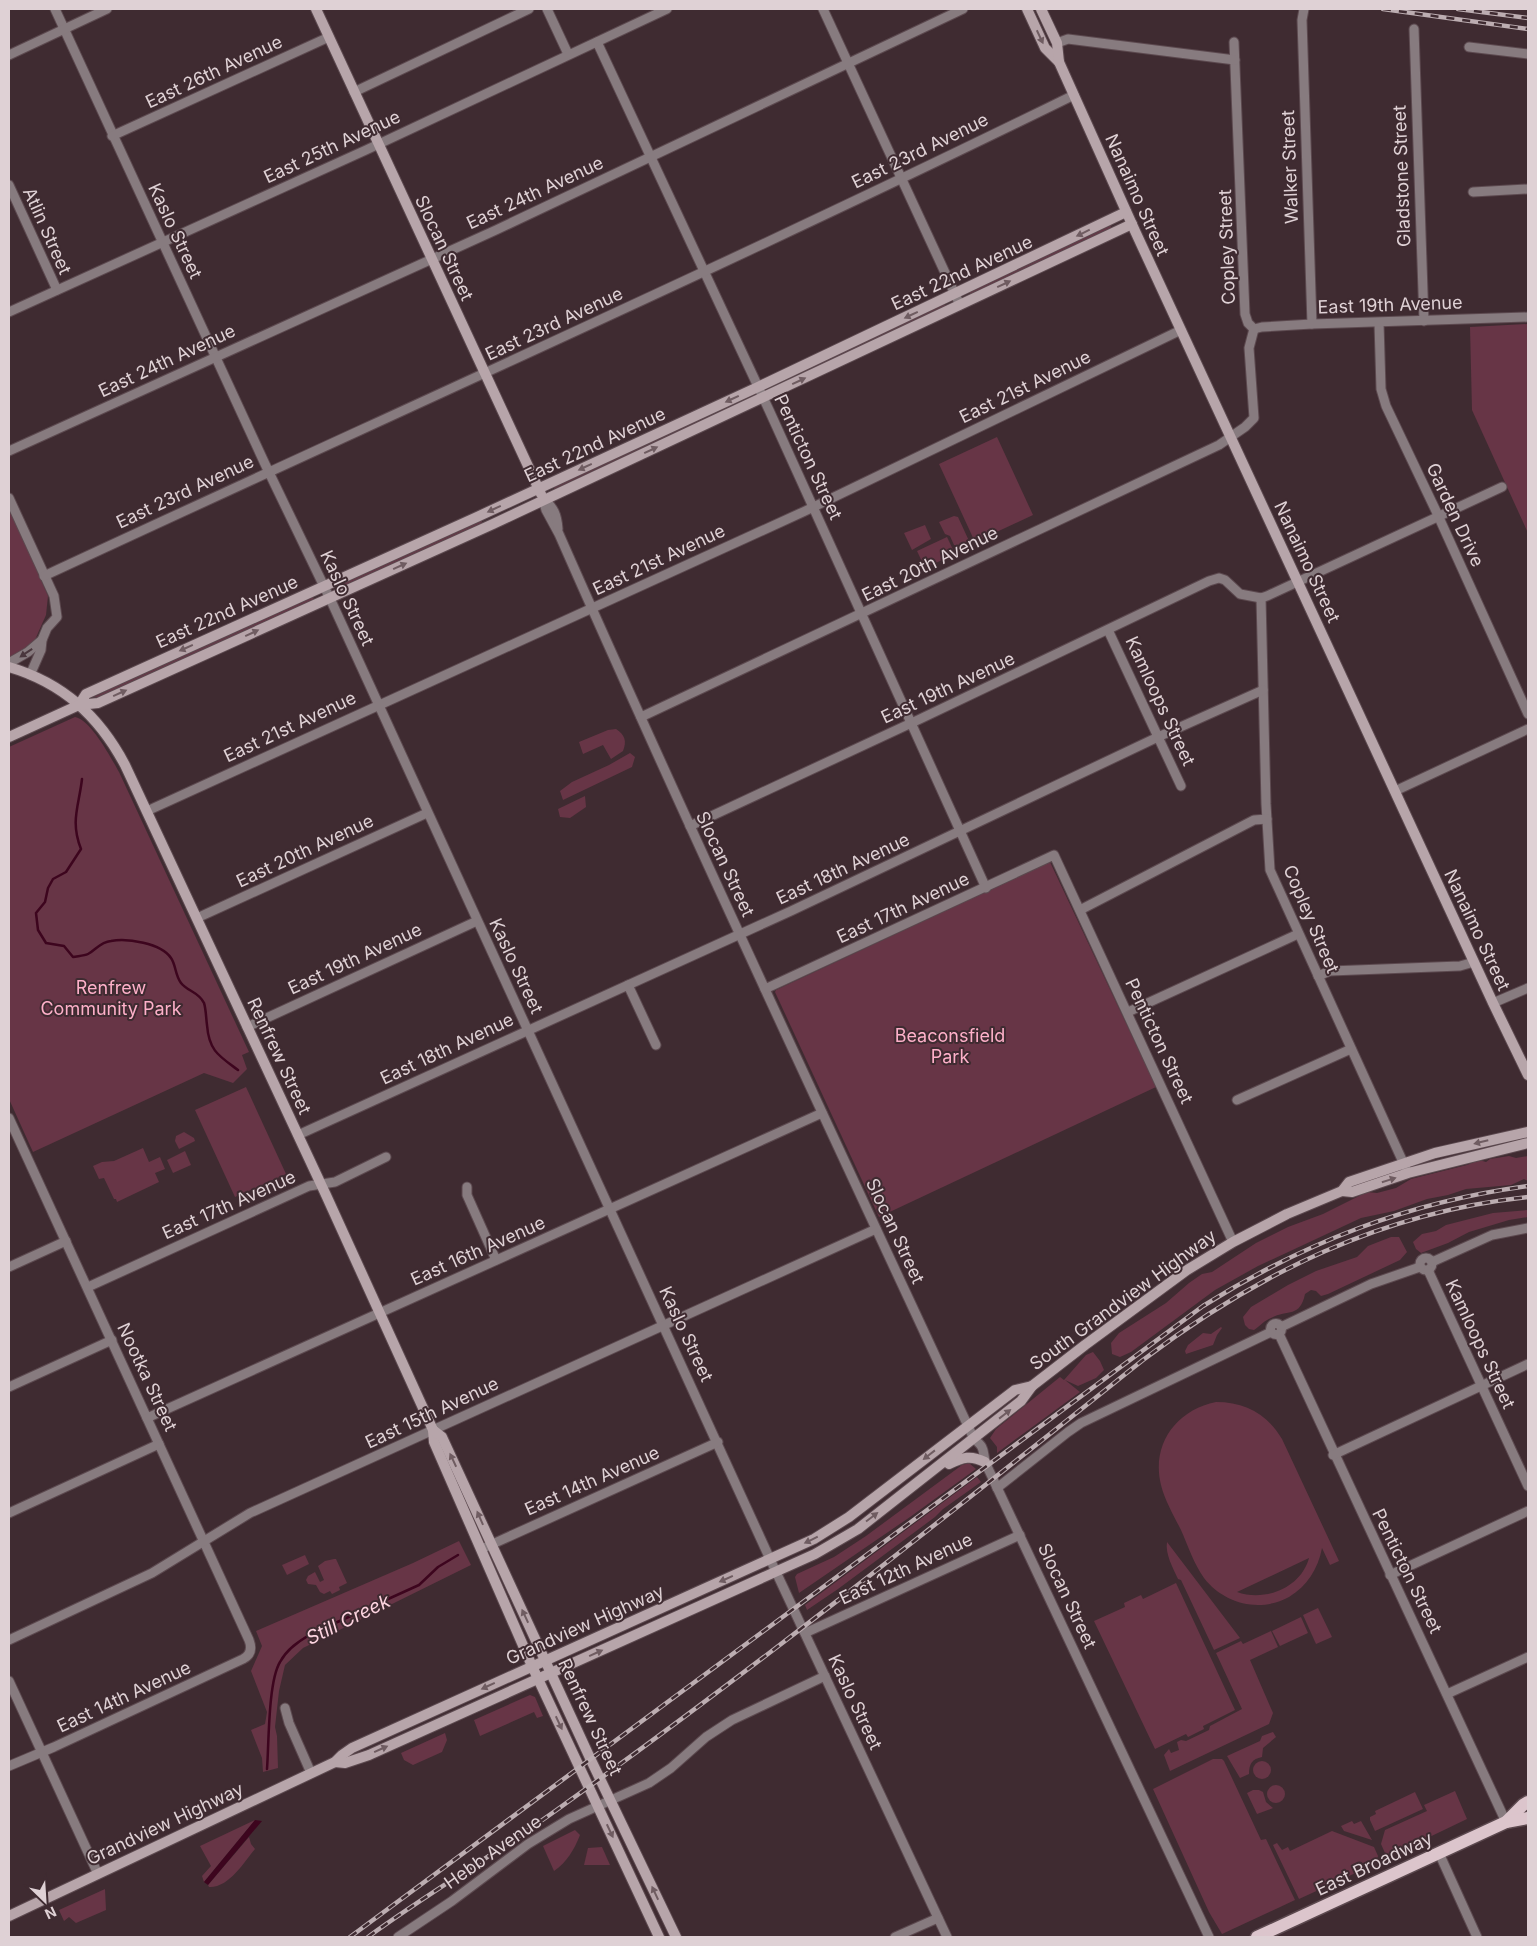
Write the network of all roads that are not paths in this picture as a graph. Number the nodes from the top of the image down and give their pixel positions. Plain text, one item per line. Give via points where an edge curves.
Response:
1 (55, 9) edge
2 (107, 9) edge
3 (316, 9) edge
4 (529, 9) edge
5 (547, 9) edge
6 (667, 9) edge
7 (823, 9) edge
8 (963, 9) edge
9 (1027, 9) edge
10 (1041, 9) edge
11 (1304, 9) edge
12 (64, 28) junction
13 (1414, 30) dead end
14 (329, 37) junction
15 (597, 42) junction
16 (1234, 42) dead end
17 (1057, 44) junction
18 (1469, 47) dead end
19 (9, 54) edge
20 (568, 54) junction
21 (1528, 54) edge
22 (1235, 60) junction
23 (1059, 62) junction
24 (848, 63) junction
25 (354, 92) junction
26 (1074, 95) junction
27 (112, 136) junction
28 (378, 144) junction
29 (652, 156) junction
30 (902, 179) junction
31 (9, 185) edge
32 (1528, 189) edge
33 (1473, 192) dead end
34 (1126, 212) junction
35 (1132, 224) junction
36 (162, 242) junction
37 (431, 259) junction
38 (704, 272) junction
39 (56, 290) junction
40 (955, 294) junction
41 (960, 304) junction
42 (9, 312) edge
43 (1528, 317) edge
44 (1424, 321) junction
45 (1379, 323) junction
46 (1312, 324) junction
47 (1254, 329) junction
48 (1181, 330) junction
49 (215, 356) junction
50 (484, 374) junction
51 (758, 387) junction
52 (763, 398) junction
53 (1230, 436) junction
54 (9, 451) edge
55 (268, 472) junction
56 (1502, 487) dead end
57 (538, 489) junction
58 (9, 498) edge
59 (543, 499) junction
60 (813, 507) junction
61 (1439, 517) junction
62 (44, 576) junction
63 (1298, 582) junction
64 (324, 586) junction
65 (330, 598) junction
66 (1261, 598) junction
67 (592, 609) junction
68 (861, 615) junction
69 (1108, 630) junction
70 (42, 640) junction
71 (9, 663) edge
72 (9, 667) edge
73 (30, 675) junction
74 (1263, 690) junction
75 (80, 705) junction
76 (378, 705) junction
77 (1528, 714) edge
78 (641, 717) junction
79 (912, 723) junction
80 (1528, 729) edge
81 (9, 737) edge
82 (1158, 737) junction
83 (1181, 786) dead end
84 (1394, 791) junction
85 (147, 811) junction
86 (427, 813) junction
87 (1267, 818) junction
88 (690, 826) junction
89 (960, 832) junction
90 (1054, 855) joint
91 (986, 888) junction
92 (1080, 910) junction
93 (197, 918) junction
94 (477, 921) junction
95 (740, 934) junction
96 (1298, 934) junction
97 (1474, 962) junction
98 (1318, 976) junction
99 (628, 985) junction
100 (765, 988) junction
101 (1528, 988) edge
102 (1493, 1003) junction
103 (1128, 1012) junction
104 (247, 1027) junction
105 (528, 1030) junction
106 (656, 1046) dead end
107 (1351, 1049) junction
108 (1528, 1075) edge
109 (1237, 1100) dead end
110 (822, 1112) junction
111 (9, 1118) edge
112 (1528, 1132) edge
113 (12, 1134) edge
114 (298, 1135) junction
115 (1528, 1143) edge
116 (386, 1158) dead end
117 (1403, 1163) junction
118 (1408, 1174) junction
119 (321, 1184) junction
120 (467, 1186) dead end
121 (1342, 1191) junction
122 (610, 1209) junction
123 (1528, 1228) edge
124 (876, 1229) junction
125 (66, 1241) junction
126 (1233, 1242) junction
127 (496, 1260) junction
128 (1427, 1266) junction
129 (9, 1267) edge
130 (88, 1287) junction
131 (380, 1313) junction
132 (663, 1325) junction
133 (1277, 1331) junction
134 (112, 1340) junction
135 (1528, 1364) edge
136 (1032, 1386) junction
137 (1481, 1386) junction
138 (9, 1387) edge
139 (147, 1418) junction
140 (968, 1425) junction
141 (434, 1430) junction
142 (974, 1439) junction
143 (718, 1442) junction
144 (159, 1444) junction
145 (1333, 1455) junction
146 (985, 1462) junction
147 (926, 1477) junction
148 (1528, 1486) edge
149 (998, 1488) junction
150 (1528, 1511) edge
151 (9, 1513) edge
152 (849, 1517) joint
153 (1020, 1535) junction
154 (204, 1543) junction
155 (836, 1543) joint
156 (491, 1544) junction
157 (481, 1549) junction
158 (770, 1559) junction
159 (776, 1571) junction
160 (1390, 1575) junction
161 (805, 1633) junction
162 (9, 1640) edge
163 (250, 1652) joint
164 (1528, 1656) edge
165 (546, 1660) junction
166 (532, 1666) junction
167 (552, 1672) junction
168 (825, 1676) junction
169 (538, 1679) junction
170 (9, 1681) edge
171 (1447, 1694) junction
172 (285, 1708) dead end
173 (43, 1752) junction
174 (335, 1762) junction
175 (9, 1766) edge
176 (311, 1774) junction
177 (610, 1800) junction
178 (1528, 1802) edge
179 (598, 1806) junction
180 (1528, 1818) edge
181 (1506, 1822) junction
182 (1439, 1853) junction
183 (98, 1874) junction
184 (9, 1916) edge
185 (938, 1918) junction
186 (398, 1937) edge
187 (659, 1937) edge
188 (676, 1937) edge
189 (895, 1937) edge
190 (947, 1937) edge
191 (1209, 1937) edge
192 (1257, 1937) edge
193 (1477, 1937) edge

1 - 12 street, Kaslo Street
2 - 12 street
3 - 14 street, Slocan Street
4 - 25 street
5 - 20 street
6 - 15 street, East 25th Avenue
7 - 24 street
8 - 24 street, East 24th Avenue
9 -> 23 street, Nanaimo Street via 1046,48
10 - 17 street, Nanaimo Street
11 - 46 street, Walker Street
12 - 19 street
12 - 27 street, Kaslo Street
13 - 44 street, Gladstone Street
14 - 25 street, Slocan Street
14 - 27 street, East 26th Avenue
15 - 20 street, East 25th Avenue
15 - 29 street, Penticton Street
16 - 22 street, Copley Street
17 - 22 street via 1068,39
17 - 23 street, Nanaimo Street
18 - 21 street
20 - 28 street, East 25th Avenue
22 - 47 street, Copley Street via 1245,314
23 - 26 street, Nanaimo Street
24 - 29 street, East 24th Avenue
24 - 30 street
25 - 28 street, Slocan Street
26 - 30 street, East 23rd Avenue
26 - 34 street, Nanaimo Street
27 - 36 street, Kaslo Street
28 - 36 street, East 25th Avenue
28 - 37 street, Slocan Street
29 - 37 street, East 24th Avenue
29 - 38 street, Penticton Street
30 - 38 street, East 23rd Avenue
30 - 40 street
31 - 39 street, Atlin Street
32 - 33 street
34 - 35 street, Nanaimo Street
34 -> 40 street, East 22nd Avenue
41 -> 35 street, East 22nd Avenue
35 - 48 street, Nanaimo Street
36 - 39 street, East 25th Avenue
36 - 49 street, Kaslo Street
37 - 49 street, East 24th Avenue
37 - 50 street, Slocan Street
38 - 50 street, East 23rd Avenue
38 - 51 street, Penticton Street
39 - 42 street, East 25th Avenue
40 - 41 street
40 -> 51 street, East 22nd Avenue
52 -> 41 street, East 22nd Avenue
43 - 44 street, East 19th Avenue
44 - 45 street, East 19th Avenue
45 - 46 street, East 19th Avenue
45 - 61 street, Garden Drive via 1381,389 1386,406
46 - 47 street, East 19th Avenue
47 - 53 street via 1249,348 1254,418
48 - 53 street, Nanaimo Street
48 - 60 street, East 21st Avenue
49 - 54 street, East 24th Avenue
49 - 55 street, Kaslo Street
50 - 55 street, East 23rd Avenue
50 - 57 street, Slocan Street
51 - 52 street, Penticton Street
51 -> 57 street, East 22nd Avenue
59 -> 52 street, East 22nd Avenue
52 - 60 street, Penticton Street
53 - 63 street, Nanaimo Street
53 - 68 street, East 20th Avenue via 1217,446
55 - 62 street, East 23rd Avenue
55 - 64 street, Kaslo Street
56 - 61 street
57 - 59 street, Slocan Street
57 -> 64 street, East 22nd Avenue
58 - 62 street
65 -> 59 street, East 22nd Avenue
59 - 67 street, Slocan Street
60 - 67 street, East 21st Avenue
60 - 68 street, Penticton Street
61 - 63 street
61 - 77 street, Garden Drive
62 - 70 street via 54,596 57,617
63 - 66 street
63 - 84 street, Nanaimo Street
64 - 65 street, Kaslo Street
64 -> 75 street, East 22nd Avenue via 86,694
75 -> 65 street, East 22nd Avenue via 98,703
65 - 76 street, Kaslo Street
66 - 69 street, East 19th Avenue via 1240,594 1220,578
66 - 74 street, Copley Street
67 - 76 street, East 21st Avenue
67 - 78 street, Slocan Street
68 - 78 street, East 20th Avenue
68 - 79 street, Penticton Street
69 - 79 street, East 19th Avenue
69 - 82 street, Kamloops Street
70 -> 71 street
70 - 73 street
72 - 73 street, Renfrew Street
73 - 75 street, Renfrew Street via 60,690
74 - 82 street, East 18th Avenue
74 - 87 street, Copley Street
75 - 81 street, East 22nd Avenue
75 - 85 street, Renfrew Street via 117,751
76 - 85 street, East 21st Avenue
76 - 86 street, Kaslo Street
78 - 88 street, Slocan Street
79 - 88 street, East 19th Avenue
79 - 89 street, Penticton Street
80 - 84 street
82 - 83 street, Kamloops Street
82 - 89 street, East 18th Avenue
84 - 97 street, Nanaimo Street
85 - 93 street, Renfrew Street
86 - 93 street, East 20th Avenue
86 - 94 street, Kaslo Street
87 - 92 street via 1254,820
87 - 96 street, Copley Street via 1270,870
88 - 95 street, Slocan Street
89 - 91 street, Penticton Street
89 - 95 street, East 18th Avenue
90 - 91 street, East 17th Avenue
90 - 92 street, Penticton Street
91 - 100 street, East 17th Avenue
92 - 103 street, Penticton Street
93 - 104 street, Renfrew Street
94 - 104 street, East 19th Avenue
94 - 105 street, Kaslo Street
95 - 99 street, East 18th Avenue
95 - 100 street, Slocan Street
96 - 98 street, Copley Street
96 - 103 street
97 - 98 street via 1459,966 1330,971
97 - 102 street, Nanaimo Street
98 - 107 street, Copley Street
99 - 105 street, East 18th Avenue
99 - 106 street
100 - 110 street, Slocan Street
101 - 102 street
102 - 108 street, Nanaimo Street
103 - 126 street, Penticton Street
104 - 114 street, Renfrew Street
105 - 114 street, East 18th Avenue
105 - 122 street, Kaslo Street
107 - 109 street
107 - 117 street, Copley Street
110 - 122 street, East 16th Avenue
110 - 124 street, Slocan Street
111 - 113 street, Nootka Street
112 -> 117 street, South Grandview Highway
113 - 125 street, Nootka Street
114 - 119 street, Renfrew Street
115 - 118 street, South Grandview Highway
116 - 119 street, East 17th Avenue via 338,1181
117 - 118 street, Copley Street
117 - 121 street, South Grandview Highway via 1349,1182
121 -> 118 street, South Grandview Highway via 1352,1192
119 - 130 street, East 17th Avenue
119 - 131 street, Renfrew Street
120 - 127 street via 467,1195
121 - 126 street, South Grandview Highway
122 - 127 street, East 16th Avenue
122 - 132 street, Kaslo Street
123 - 128 street via 1492,1235
124 - 132 street, East 15th Avenue
124 - 140 street, Slocan Street
125 - 129 street
125 - 130 street, Nootka Street
126 - 136 street, South Grandview Highway via 1187,1270
127 - 131 street, East 16th Avenue
128 - 133 street via 1371,1284
128 - 137 street, Kamloops Street
130 - 134 street, Nootka Street
131 - 139 street, East 16th Avenue
131 - 141 street, Renfrew Street
132 - 141 street, East 15th Avenue
132 - 143 street, Kaslo Street
133 - 145 street, Penticton Street
133 - 149 street via 1082,1423
134 - 138 street
134 - 139 street, Nootka Street
135 - 137 street
136 - 140 street, South Grandview Highway via 1015,1390
142 -> 136 street, South Grandview Highway via 1021,1401
137 - 145 street
137 - 148 street, Kamloops Street
139 - 144 street, Nootka Street
140 - 142 street, Slocan Street
140 -> 152 street, South Grandview Highway
141 - 154 street, East 15th Avenue via 250,1513
156 -> 141 street, Renfrew Street via 442,1438
141 - 157 street, Renfrew Street via 434,1442
142 - 146 street, Slocan Street via 985,1454
142 - 147 street, South Grandview Highway
143 - 156 street, East 14th Avenue
143 - 158 street, Kaslo Street
144 - 151 street
144 - 154 street, Nootka Street
145 - 160 street, Penticton Street
146 - 147 street via 975,1457 964,1457
146 - 149 street, Slocan Street
155 -> 147 street, South Grandview Highway
149 - 153 street, Slocan Street
150 - 160 street
152 -> 158 street, Grandview Highway via 814,1539
153 - 161 street, East 12th Avenue
153 - 191 street, Slocan Street
154 - 162 street, East 15th Avenue via 152,1573
154 - 163 street, Nootka Street via 249,1640
155 - 159 street, Grandview Highway
156 - 157 street, East 14th Avenue
165 -> 156 street, Renfrew Street
157 - 166 street, Renfrew Street
158 - 159 street, Kaslo Street
158 -> 165 street, Grandview Highway
159 - 161 street, Kaslo Street
167 -> 159 street, Grandview Highway
160 - 171 street, Penticton Street
161 - 168 street, Kaslo Street
163 - 173 street, East 14th Avenue via 243,1659
164 - 171 street
165 - 166 street, Grandview Highway
165 - 167 street, Renfrew Street
166 - 169 street, Renfrew Street
166 -> 174 street, Grandview Highway via 352,1748
167 - 169 street, Grandview Highway
167 - 177 street, Renfrew Street
168 - 177 street via 732,1720 649,1783
168 - 185 street, Kaslo Street
174 -> 169 street, Grandview Highway via 345,1763 369,1755
169 -> 179 street, Renfrew Street
170 - 173 street
171 - 181 street, Penticton Street
172 - 176 street
173 - 175 street, East 14th Avenue
173 - 183 street
174 - 176 street, Grandview Highway
176 - 183 street, Grandview Highway
177 - 179 street, Hebb Avenue
188 -> 177 street, Renfrew Street
178 - 181 main road, East Broadway
179 - 186 street, Hebb Avenue via 528,1844
179 -> 187 street, Renfrew Street
180 - 181 main road, East Broadway
181 - 182 main road, East Broadway
182 - 192 main road, East Broadway
182 - 193 street
183 - 184 street, Grandview Highway
185 - 189 street
185 - 190 street, Kaslo Street

